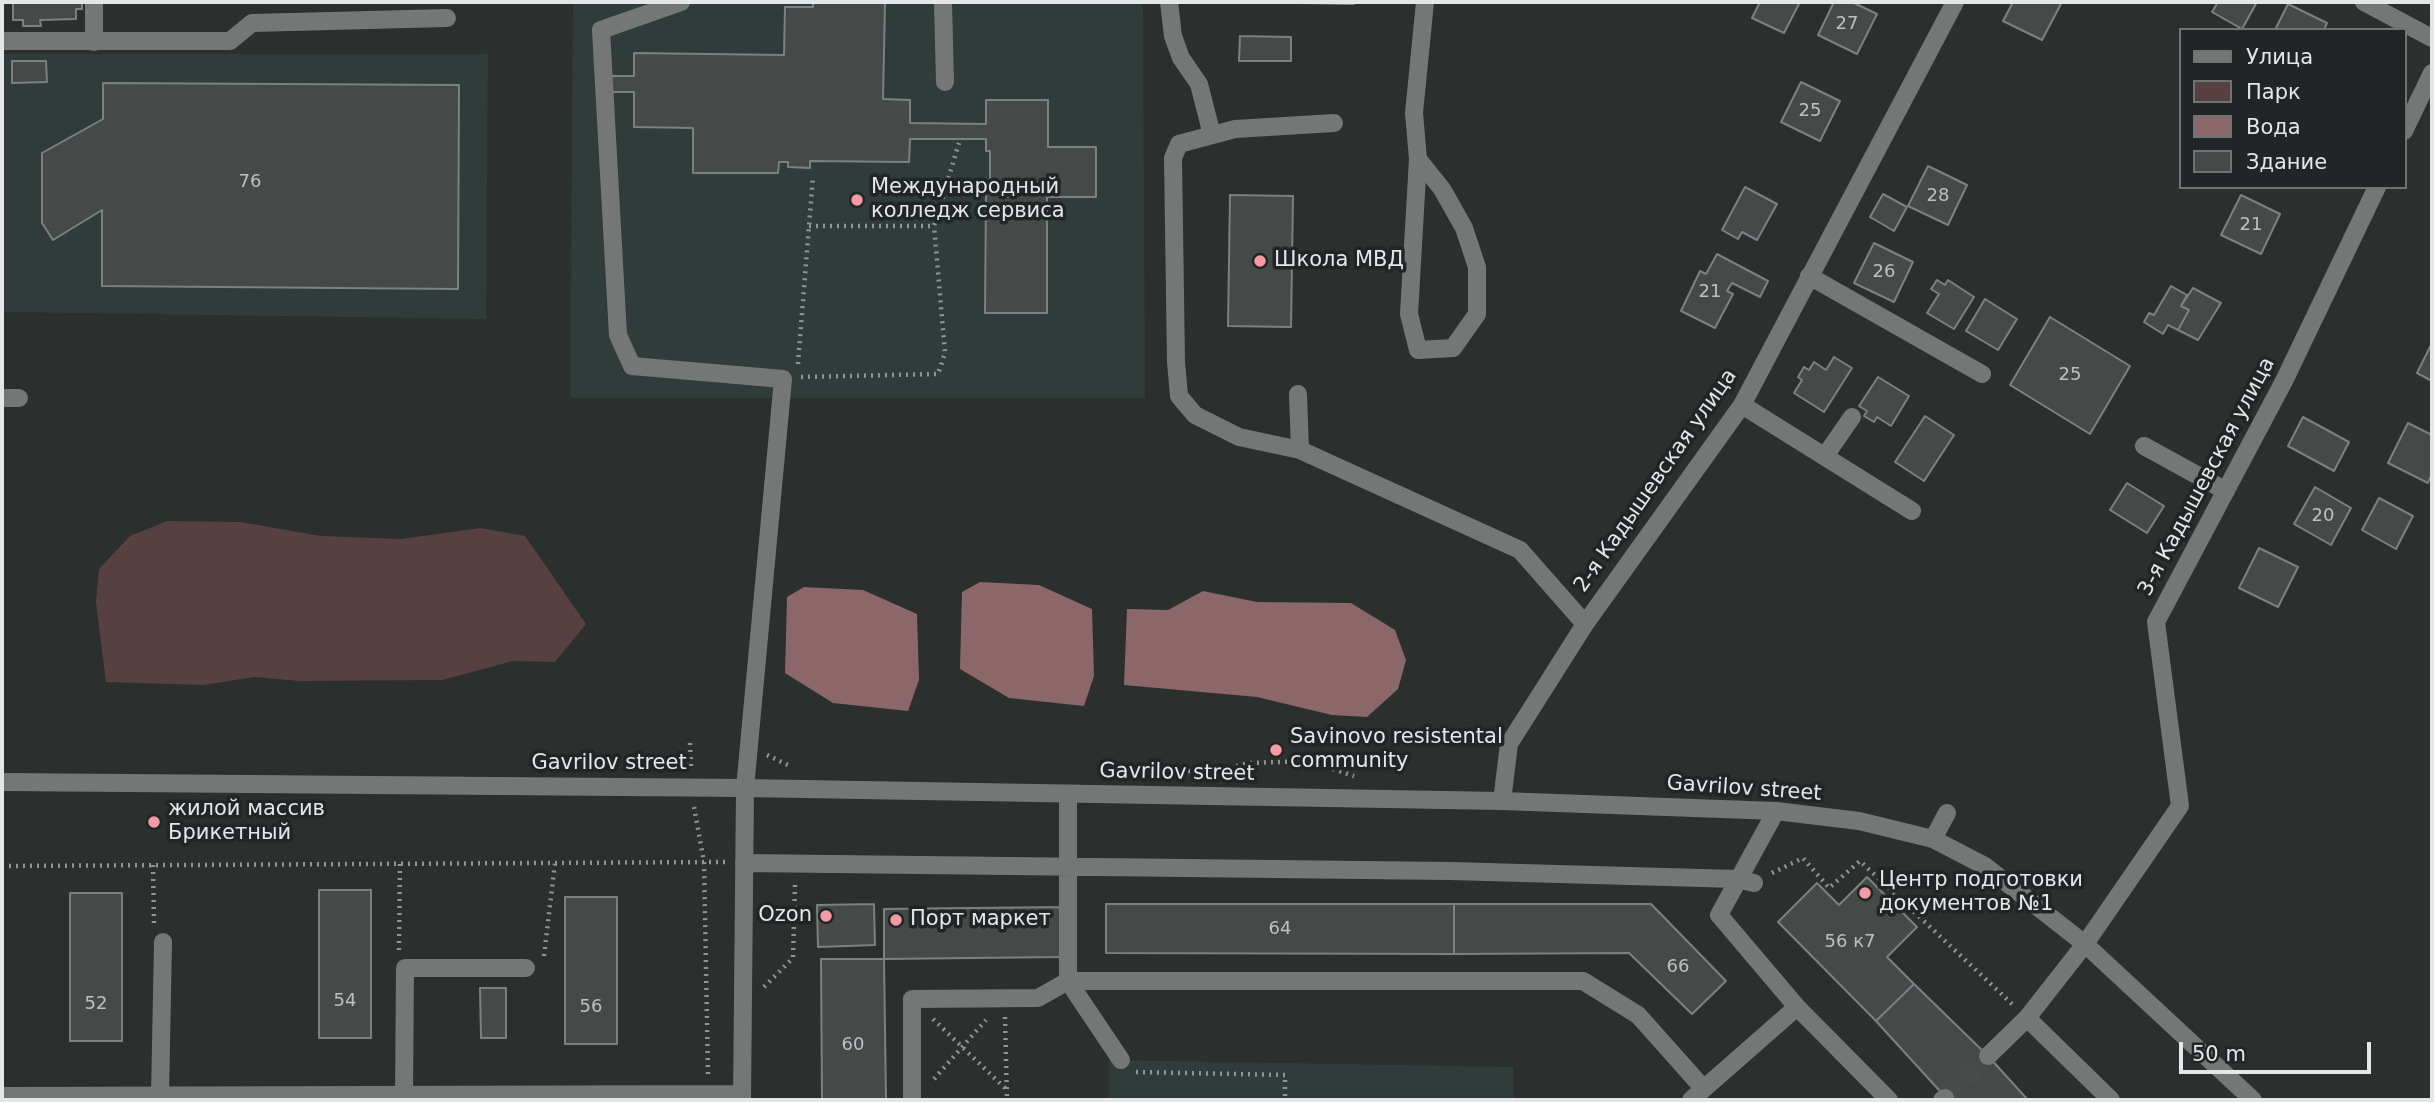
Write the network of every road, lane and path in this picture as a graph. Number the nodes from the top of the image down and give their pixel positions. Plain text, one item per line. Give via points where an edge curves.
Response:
1 (94, 2) edge
2 (681, 2) edge
3 (943, 2) edge
4 (1169, 2) edge
5 (1425, 2) edge
6 (1955, 2) edge
7 (2364, 2) edge
8 (447, 18) dead end
9 (2432, 38) edge
10 (2, 41) edge
11 (94, 42) junction
12 (2432, 72) edge
13 (944, 82) dead end
14 (1334, 123) dead end
15 (2406, 127) edge
16 (1212, 135) junction
17 (959, 143) dead end
18 (1418, 159) junction
19 (2376, 189) edge
20 (809, 226) dead end
21 (934, 226) junction
22 (1809, 276) junction
23 (1982, 374) dead end
24 (783, 379) junction
25 (1298, 394) dead end
26 (1742, 405) junction
27 (1852, 417) dead end
28 (2144, 446) dead end
29 (1300, 450) junction
30 (1825, 456) junction
31 (2226, 491) junction
32 (1912, 511) dead end
33 (1585, 624) junction
34 (690, 743) dead end
35 (2, 782) edge
36 (691, 788) junction
37 (745, 788) junction
38 (1068, 794) junction
39 (1502, 801) junction
40 (1776, 811) junction
41 (1947, 813) dead end
42 (1933, 839) junction
43 (704, 862) junction
44 (555, 863) junction
45 (744, 863) junction
46 (796, 863) junction
47 (400, 864) junction
48 (153, 865) junction
49 (2, 866) edge
50 (1069, 867) junction
51 (1745, 881) junction
52 (163, 942) joint
53 (2085, 944) junction
54 (405, 968) junction
55 (526, 968) joint
56 (1068, 981) junction
57 (912, 999) junction
58 (1005, 999) junction
59 (1797, 1007) junction
60 (743, 1008) junction
61 (2027, 1018) junction
62 (962, 1047) junction
63 (1988, 1056) tunnel mouth
64 (1121, 1060) joint
65 (931, 1083) dead end
66 (1007, 1090) junction
67 (708, 1094) junction
68 (1697, 1094) edge
69 (404, 1095) junction
70 (2, 1096) edge
71 (160, 1096) junction
72 (742, 1097) edge
73 (1884, 1099) edge
74 (912, 1100) edge
75 (1007, 1100) edge
76 (1285, 1100) edge
77 (2111, 1100) edge
78 (2253, 1100) edge

1 - 11 street
2 - 24 street via 601,30 618,335 632,366
3 - 13 street
4 - 16 street via 1173,36 1199,84
5 - 18 street via 1413,113
6 - 22 street, 2-я Кадышевская улица
7 - 9 street
8 - 11 street via 253,23 230,41
10 - 11 street
12 - 15 street
14 - 16 street via 1235,129
16 - 29 street via 1179,144 1173,158 1179,396 1195,415 1239,437
17 - 21 path
18 - 18 street via 1464,228 1477,267 1477,314 1453,348 1418,349 1409,314
19 - 31 street, 3-я Кадышевская улица
20 - 21 path
21 - 24 path via 944,353 938,374
22 - 23 street
22 - 26 street, 2-я Кадышевская улица
24 - 37 street
25 - 29 street
26 - 30 street
26 - 33 street, 2-я Кадышевская улица
27 - 30 street
28 - 31 street
29 - 33 street via 1520,550
30 - 32 street
31 - 53 street, 3-я Кадышевская улица via 2156,622 2179,807
33 - 39 street, 2-я Кадышевская улица via 1509,744
34 - 36 path
35 - 36 street, Gavrilov street
36 - 37 street, Gavrilov street
36 - 43 path
37 - 38 street, Gavrilov street
37 - 45 street
38 - 39 street, Gavrilov street
38 - 50 street
39 - 40 street, Gavrilov street
40 - 42 street, Gavrilov street via 1859,821
40 - 51 street
41 - 42 street
42 - 53 street, Gavrilov street via 1984,866
43 - 44 path
43 - 45 path
43 - 67 path
44 - 47 path
44 - 55 path via 543,965
45 - 46 street
45 - 60 street
46 - 50 street
46 - 60 path via 793,958
47 - 48 path
47 - 54 path via 399,966
48 - 49 path
48 - 52 path via 154,932
50 - 51 street via 1450,871
50 - 56 street
51 - 59 street via 1719,915
51 - 61 path via 1803,858 1829,888 1860,861
52 - 71 street
53 - 61 street, 3-я Кадышевская улица
53 - 78 street, Gavrilov street
54 - 55 street
54 - 69 street
56 - 58 street via 1038,998
56 - 64 street
56 - 68 street via 1583,981 1639,1015
57 - 58 street
57 - 62 path
57 - 74 street
58 - 62 path
58 - 66 path
59 - 68 street
59 - 73 street
60 - 72 street
61 - 63 street, 3-я Кадышевская улица
61 - 77 street
62 - 65 path
62 - 66 path
64 - 76 path via 1129,1072 1285,1075
66 - 75 path
67 - 69 street
67 - 72 street
69 - 71 street
70 - 71 street

